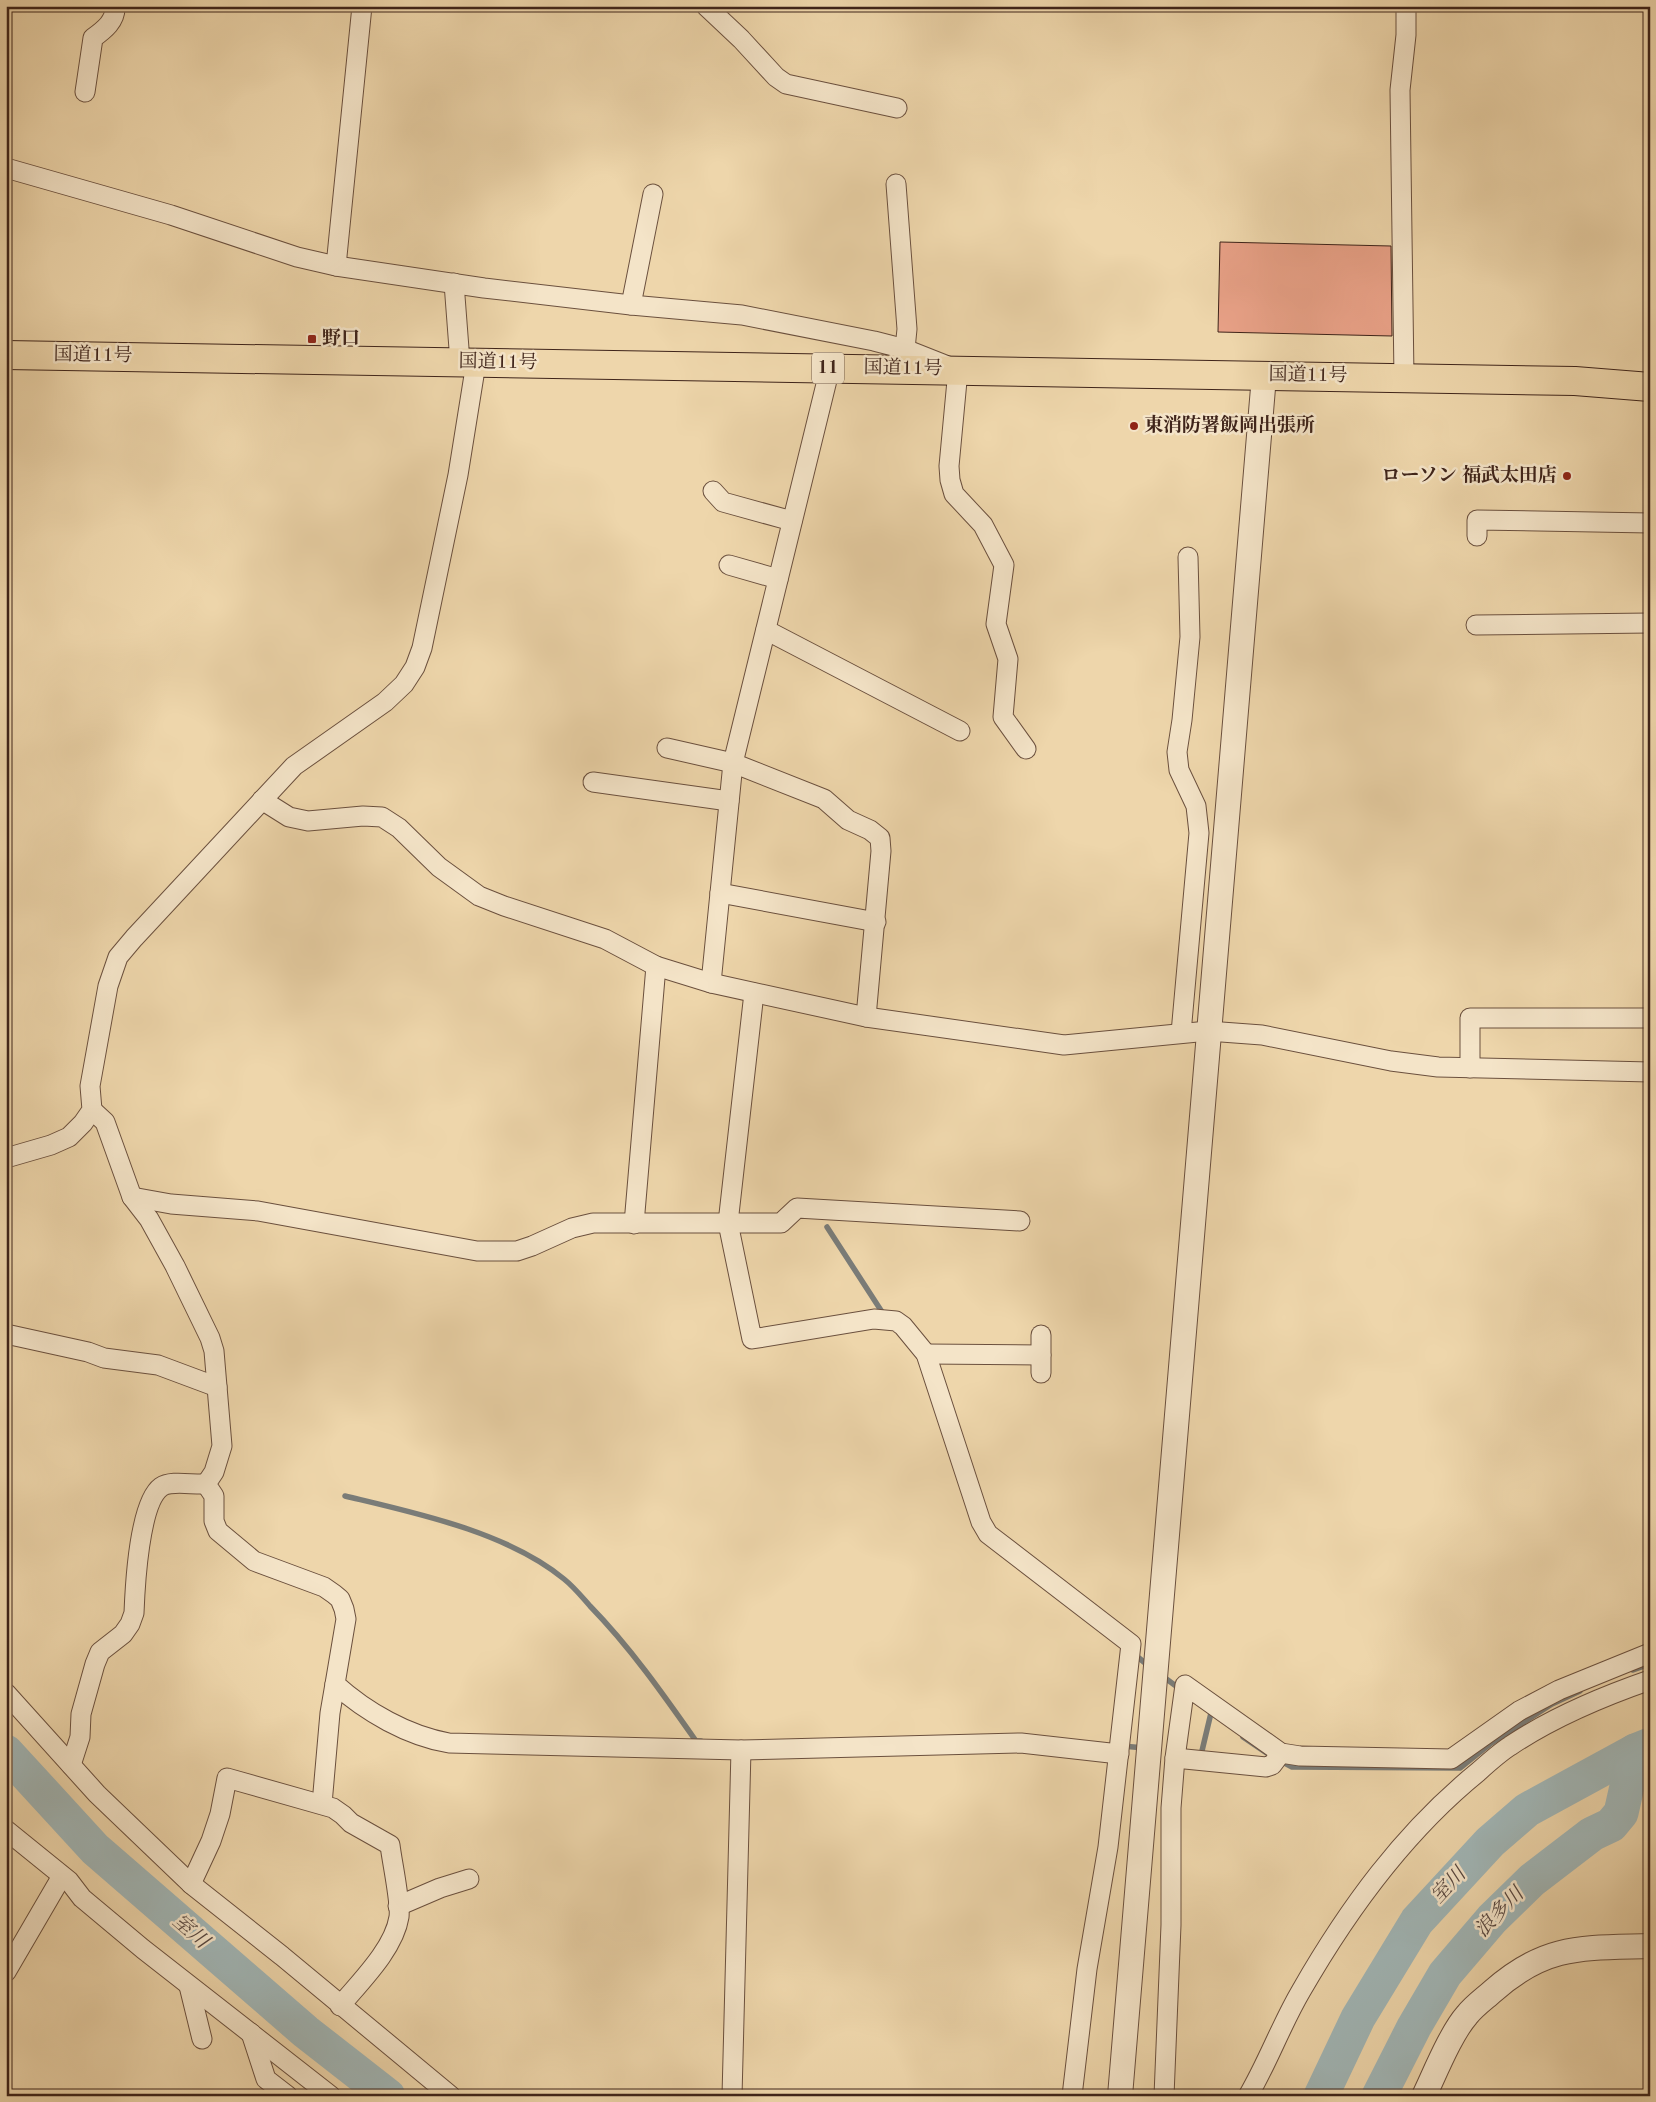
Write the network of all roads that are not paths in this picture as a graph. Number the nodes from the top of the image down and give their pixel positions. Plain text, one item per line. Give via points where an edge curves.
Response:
1 (115, 6) edge
2 (362, 6) edge
3 (706, 6) edge
4 (1406, 6) edge
5 (85, 92) dead end
6 (898, 108) dead end
7 (6, 168) edge
8 (896, 184) dead end
9 (654, 194) dead end
10 (336, 266) junction
11 (454, 283) junction
12 (631, 305) junction
13 (905, 349) junction
14 (6, 355) edge
15 (468, 363) junction
16 (830, 368) junction
17 (958, 370) junction
18 (1264, 376) junction
19 (1404, 378) junction
20 (1650, 386) edge
21 (713, 491) dead end
22 (792, 521) junction
23 (1650, 523) edge
24 (1477, 536) dead end
25 (1188, 557) dead end
26 (729, 565) dead end
27 (778, 578) junction
28 (1650, 623) edge
29 (1476, 625) dead end
30 (766, 630) junction
31 (960, 731) dead end
32 (667, 748) dead end
33 (1026, 749) dead end
34 (733, 763) junction
35 (593, 782) dead end
36 (262, 800) junction
37 (729, 801) junction
38 (720, 893) junction
39 (876, 922) junction
40 (656, 966) junction
41 (711, 983) junction
42 (754, 993) junction
43 (866, 1017) junction
44 (1650, 1018) edge
45 (1208, 1031) junction
46 (1181, 1033) junction
47 (1470, 1068) junction
48 (1650, 1072) edge
49 (92, 1110) junction
50 (6, 1158) edge
51 (132, 1197) junction
52 (1020, 1221) dead end
53 (728, 1223) junction
54 (634, 1224) junction
55 (6, 1334) edge
56 (1041, 1336) dead end
57 (926, 1354) junction
58 (217, 1387) junction
59 (206, 1484) junction
60 (1650, 1653) edge
61 (1650, 1680) edge
62 (335, 1684) junction
63 (6, 1693) edge
64 (1123, 1716) junction
65 (1152, 1719) junction
66 (1180, 1721) junction
67 (741, 1750) junction
68 (1281, 1753) junction
69 (1119, 1754) junction
70 (1175, 1758) junction
71 (71, 1765) junction
72 (322, 1804) junction
73 (6, 1830) edge
74 (62, 1876) junction
75 (469, 1879) dead end
76 (191, 1884) junction
77 (398, 1906) junction
78 (1650, 1946) edge
79 (6, 1972) edge
80 (189, 1986) junction
81 (340, 2006) junction
82 (251, 2033) junction
83 (202, 2039) dead end
84 (288, 2096) edge
85 (331, 2096) edge
86 (450, 2096) edge
87 (732, 2096) edge
88 (1072, 2096) edge
89 (1120, 2096) edge
90 (1164, 2096) edge
91 (1248, 2096) edge
92 (1424, 2096) edge

1 - 5 street via 115,14 106,29 93,38
2 - 10 street
3 - 6 street via 786,84
4 - 19 street via 1400,90
7 - 10 street
8 - 13 street via 907,329
9 - 12 street
10 - 11 street
11 - 12 street
11 - 15 street
12 - 13 street via 742,315
13 - 17 street
14 - 15 highway, 国道11号 / 11
15 - 16 highway, 国道11号 / 11
15 - 36 street via 458,475 422,648 415,667 404,684 385,702 294,766
16 - 17 highway, 国道11号 / 11
16 - 22 street
17 - 18 highway, 国道11号 / 11
17 - 33 street via 950,480 954,494 983,524 1004,564 996,624 1008,659 1003,717
18 - 19 highway, 国道11号 / 11
18 - 45 street
19 - 20 highway, 国道11号 / 11 via 1576,381
21 - 22 street via 723,502
22 - 27 street
23 - 24 street via 1478,520
25 - 46 street via 1190,637 1177,752 1180,770 1196,806 1199,833
26 - 27 street
27 - 30 street
28 - 29 street
30 - 31 street
30 - 34 street
32 - 34 street
34 - 37 street
34 - 39 street via 824,799 848,820 880,838
35 - 37 street
36 - 40 street via 289,817 308,821 382,817 399,828 438,866 479,896 605,938
36 - 49 street via 118,957 108,986 90,1086
37 - 38 street
38 - 39 street
38 - 41 street
39 - 43 street
40 - 41 street
40 - 54 street
41 - 42 street
42 - 43 street
42 - 53 street
43 - 46 street via 1064,1045
44 - 47 street via 1470,1018
45 - 46 street
45 - 47 street via 1262,1035 1391,1061
45 - 65 street
47 - 48 street
49 - 50 street via 69,1137
49 - 51 street via 104,1122
51 - 54 street via 171,1204 258,1211 478,1250 517,1251 572,1228 593,1223
51 - 58 street via 149,1219 210,1338
52 - 53 street via 797,1208 781,1223
53 - 54 street
53 - 57 street via 752,1339 874,1319 896,1321
55 - 58 street via 104,1358 158,1365
56 - 57 street via 1041,1364
57 - 64 street via 981,1522 988,1534 1131,1644
58 - 59 street via 222,1446 214,1472
59 - 62 street via 214,1496 214,1521 218,1530 242,1552 254,1561 324,1587 340,1599 346,1619
59 - 71 street via 173,1482 153,1495 142,1530 132,1619 124,1634 100,1652 81,1714 80,1737
60 - 68 street via 1559,1690 1519,1711 1452,1759
61 - 91 street via 1558,1718 1509,1746 1428,1817 1384,1868 1326,1947
62 - 67 street via 385,1718 414,1733 449,1743
62 - 72 street
63 - 71 street
64 - 65 street
64 - 69 street
65 - 66 street
65 - 89 street
66 - 68 street via 1186,1685
66 - 70 street
67 - 69 street via 1020,1743
67 - 87 street
68 - 70 street via 1272,1765 1266,1767
69 - 88 street
70 - 90 street
71 - 76 street
72 - 76 street via 227,1778 220,1814
72 - 77 street via 390,1845
73 - 74 street
74 - 79 street
74 - 80 street via 82,1898
75 - 77 street
76 - 81 street
77 - 81 street via 394,1935
78 - 92 street via 1587,1947 1532,1962 1508,1978 1467,2015
80 - 82 street
80 - 83 street
81 - 86 street
82 - 84 street via 266,2079
82 - 85 street

